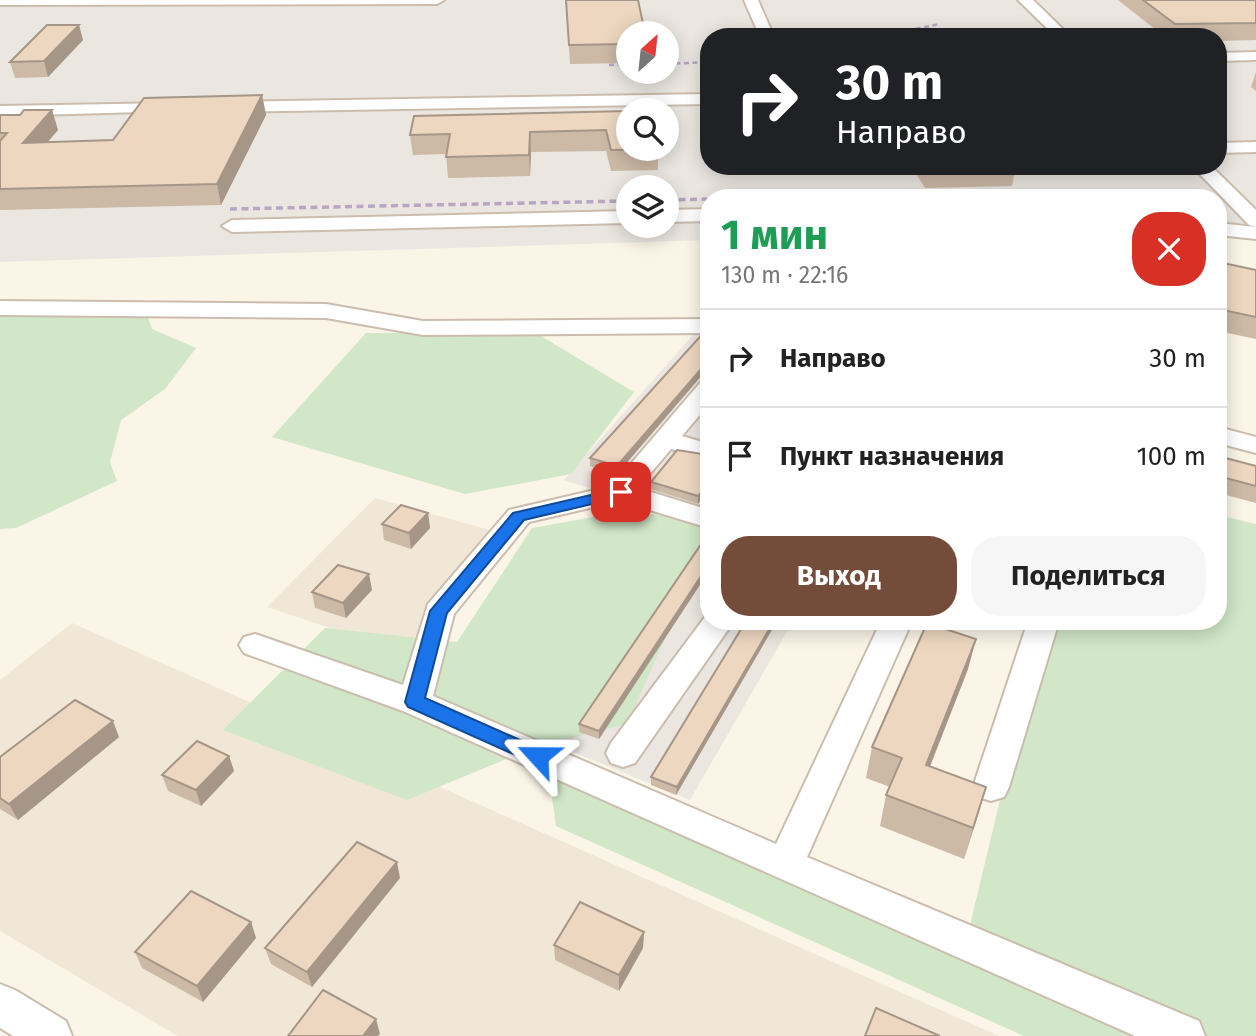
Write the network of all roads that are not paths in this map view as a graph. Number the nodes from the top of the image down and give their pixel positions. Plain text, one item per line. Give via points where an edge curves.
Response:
1 (315, 0) edge
2 (321, 0) edge
3 (437, 0) edge
4 (751, 0) edge
5 (1025, 0) edge
6 (5, 3) edge
7 (763, 28) edge
8 (1055, 28) edge
9 (1256, 56) edge
10 (1227, 57) edge
11 (700, 99) edge
12 (0, 111) edge
13 (1256, 147) edge
14 (1227, 148) edge
15 (1210, 175) edge
16 (1224, 189) edge
17 (1227, 192) edge
18 (700, 215) edge
19 (679, 216) edge
20 (616, 217) edge
21 (1256, 221) edge
22 (232, 226) dead end
23 (1227, 230) edge
24 (1256, 233) edge
25 (0, 308) edge
26 (700, 326) edge
27 (700, 399) edge
28 (1227, 437) edge
29 (666, 439) junction
30 (1256, 445) edge
31 (700, 450) edge
32 (621, 492) junction
33 (700, 516) edge
34 (712, 630) edge
35 (893, 630) edge
36 (1039, 630) edge
37 (255, 645) dead end
38 (415, 702) junction
39 (623, 753) dead end
40 (991, 788) dead end
41 (785, 865) junction
42 (0, 1004) edge
43 (51, 1036) edge
44 (1184, 1036) edge

1 - 6 street
2 - 3 street
4 - 7 street
5 - 8 street
9 - 10 street
11 - 12 street
13 - 14 street
15 - 16 street
17 - 21 street
18 - 19 street
20 - 22 street
23 - 24 street
25 - 26 street via 326,311 423,328
27 - 29 street
28 - 30 street
29 - 31 street
29 - 32 street
32 - 33 street
32 - 38 street via 519,516 439,611
34 - 39 street
35 - 41 street
36 - 40 street
37 - 38 street
38 - 41 street
41 - 44 street
42 - 43 street

